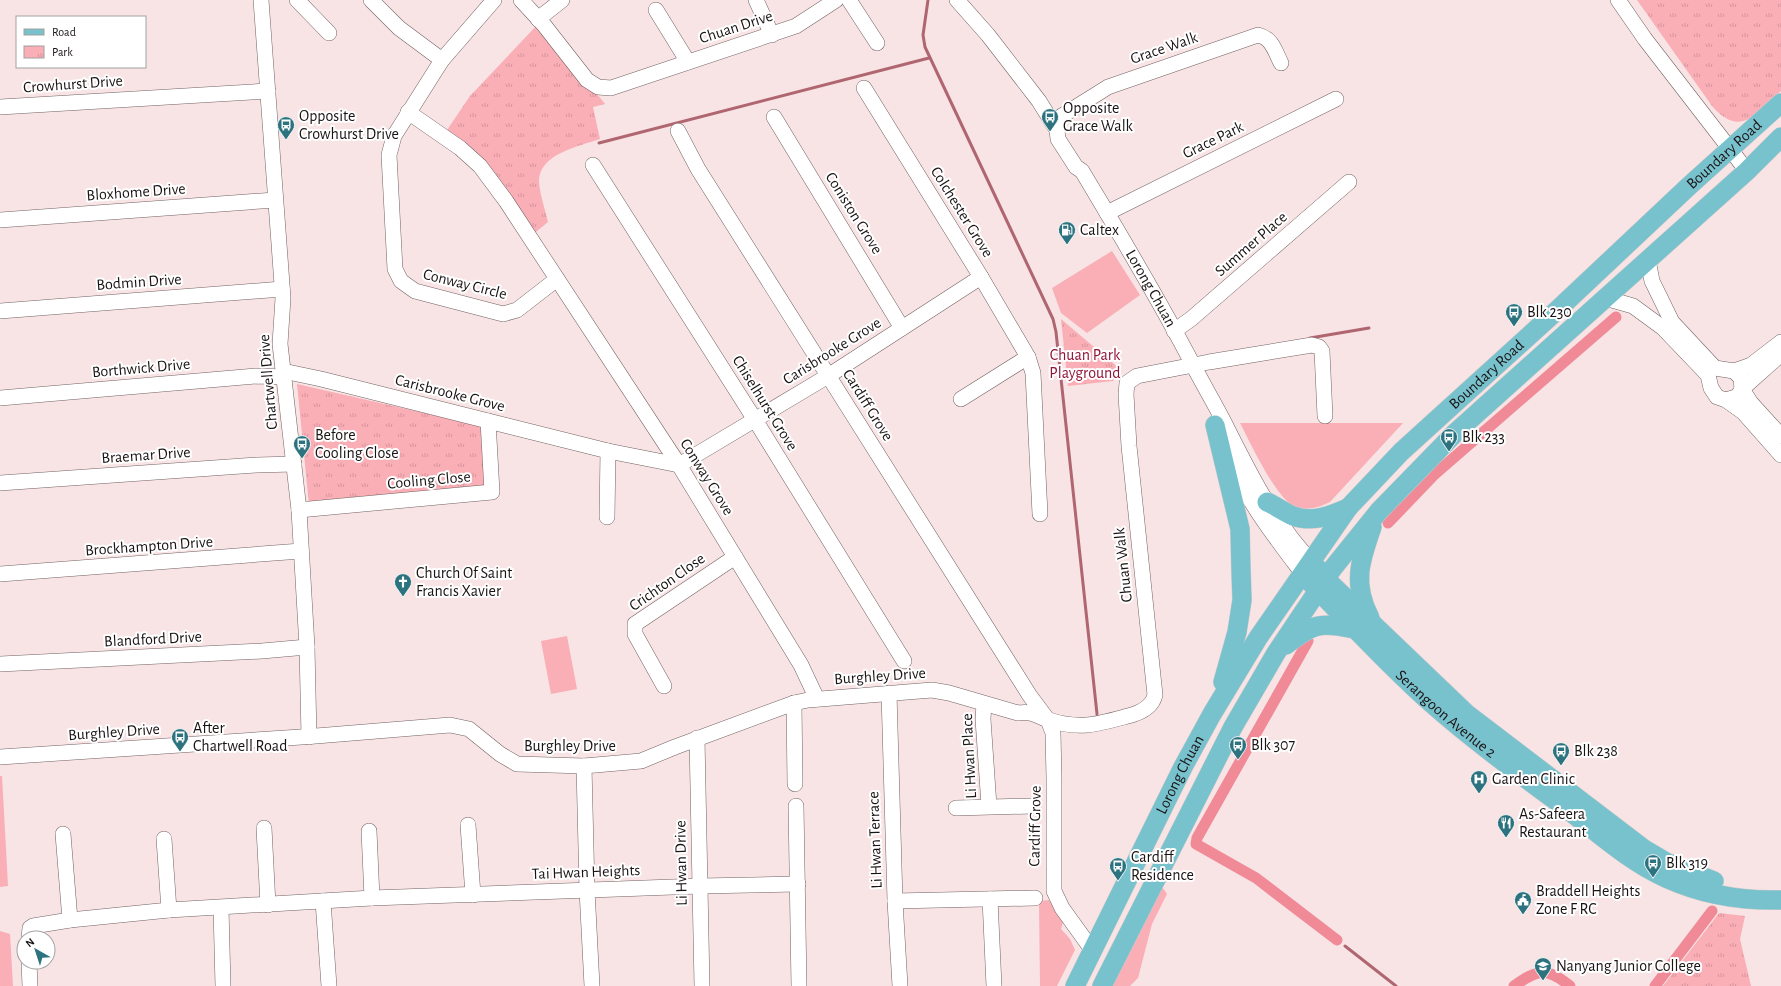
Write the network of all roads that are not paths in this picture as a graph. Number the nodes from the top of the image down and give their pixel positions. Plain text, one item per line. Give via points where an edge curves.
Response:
1 (261, 0) edge
2 (297, 0) edge
3 (372, 0) edge
4 (494, 0) edge
5 (521, 0) edge
6 (562, 0) edge
7 (756, 0) edge
8 (836, 0) edge
9 (849, 0) edge
10 (957, 0) edge
11 (1618, 0) edge
12 (656, 10) dead end
13 (538, 19) junction
14 (329, 33) dead end
15 (772, 35) junction
16 (877, 43) dead end
17 (442, 60) junction
18 (688, 62) junction
19 (1281, 63) dead end
20 (864, 88) dead end
21 (268, 91) junction
22 (1336, 99) dead end
23 (1781, 103) edge
24 (0, 107) edge
25 (408, 112) junction
26 (774, 117) dead end
27 (1054, 126) junction
28 (678, 132) dead end
29 (1781, 137) edge
30 (1730, 149) junction
31 (593, 165) dead end
32 (1747, 171) junction
33 (1349, 182) dead end
34 (275, 200) junction
35 (1107, 213) junction
36 (0, 220) edge
37 (1648, 260) junction
38 (981, 277) junction
39 (557, 279) junction
40 (282, 289) junction
41 (1605, 298) junction
42 (0, 311) edge
43 (902, 328) junction
44 (1174, 331) junction
45 (1781, 342) edge
46 (1781, 354) edge
47 (1028, 357) junction
48 (1194, 366) junction
49 (1729, 370) junction
50 (1762, 371) junction
51 (284, 374) junction
52 (828, 376) junction
53 (1711, 383) junction
54 (1742, 389) junction
55 (1208, 395) junction
56 (0, 398) edge
57 (961, 399) dead end
58 (1726, 400) junction
59 (1751, 403) junction
60 (1325, 416) dead end
61 (755, 420) junction
62 (488, 421) junction
63 (1215, 425) junction
64 (1781, 436) edge
65 (608, 451) junction
66 (1781, 455) edge
67 (294, 464) junction
68 (679, 465) junction
69 (0, 483) edge
70 (1267, 502) junction
71 (1348, 508) junction
72 (298, 510) junction
73 (1379, 511) junction
74 (1040, 514) dead end
75 (607, 517) dead end
76 (301, 551) junction
77 (735, 557) junction
78 (1307, 568) junction
79 (0, 574) edge
80 (1321, 584) junction
81 (1374, 624) junction
82 (1354, 629) junction
83 (307, 647) junction
84 (1276, 653) junction
85 (904, 661) dead end
86 (0, 664) edge
87 (664, 686) dead end
88 (889, 693) junction
89 (1030, 696) junction
90 (817, 699) junction
91 (794, 702) junction
92 (984, 704) junction
93 (1018, 713) junction
94 (1212, 714) junction
95 (1048, 720) junction
96 (309, 737) junction
97 (697, 738) junction
98 (0, 757) edge
99 (584, 766) junction
100 (796, 784) dead end
101 (796, 806) dead end
102 (989, 806) junction
103 (1032, 806) dead end
104 (956, 808) dead end
105 (468, 825) dead end
106 (264, 828) dead end
107 (369, 831) dead end
108 (63, 834) dead end
109 (164, 839) dead end
110 (798, 884) junction
111 (700, 886) junction
112 (1781, 889) edge
113 (587, 890) junction
114 (473, 895) junction
115 (372, 898) junction
116 (1035, 898) dead end
117 (990, 899) junction
118 (1781, 900) edge
119 (324, 901) junction
120 (895, 901) junction
121 (268, 905) junction
122 (221, 908) junction
123 (169, 910) junction
124 (70, 920) junction
125 (30, 930) edge
126 (1093, 951) junction
127 (29, 970) edge
128 (30, 986) edge
129 (223, 986) edge
130 (329, 986) edge
131 (592, 986) edge
132 (702, 986) edge
133 (799, 986) edge
134 (900, 986) edge
135 (994, 986) edge
136 (1075, 986) edge
137 (1102, 986) edge

1 - 21 street, Chartwell Drive
2 - 14 street
3 - 17 street via 400,28
4 - 17 street
5 - 13 street, Chuan Drive
6 - 13 street
7 - 15 street
8 - 15 street, Chuan Drive via 796,26
9 - 16 street
10 - 27 street, Lorong Chuan via 988,35 1039,101
11 - 30 street
12 - 18 street, Chuan Drive
13 - 18 street, Chuan Drive via 587,80 598,87 611,88
15 - 18 street, Chuan Drive
17 - 25 street, Conway Circle
19 - 27 street, Grace Walk via 1270,41 1265,36 1258,35 1108,87
20 - 38 street, Colchester Grove
21 - 24 street, Crowhurst Drive
21 - 34 street, Chartwell Drive
22 - 35 street, Grace Park
23 - 30 main road, Boundary Road
25 - 39 street via 460,148 480,166
25 - 39 street, Conway Circle via 396,132 389,155 394,264 401,281 415,291 507,314 517,310
26 - 43 street, Coniston Grove
27 - 35 street, Lorong Chuan via 1067,134 1083,164 1082,171
28 - 52 street, Cardiff Grove via 698,169
29 - 32 main road, Boundary Road
30 - 32 street
30 - 71 main road, Boundary Road via 1401,452
31 - 61 street, Chiselhurst Grove
32 - 37 main road, Boundary Road
33 - 44 street, Summer Place
34 - 36 street, Bloxhome Drive
34 - 40 street, Chartwell Drive
35 - 44 street, Lorong Chuan
37 - 41 main road, Boundary Road
37 - 49 street via 1652,281 1672,322 1715,368
38 - 43 street, Carisbrooke Grove
38 - 47 street, Colchester Grove
39 - 68 street, Conway Grove
40 - 42 street, Bodmin Drive
40 - 51 street, Chartwell Drive via 280,344
41 - 53 street via 1633,306 1651,318 1705,372
41 - 73 main road, Boundary Road via 1455,433
43 - 52 street, Carisbrooke Grove
44 - 48 street, Lorong Chuan
45 - 49 street via 1751,366
46 - 50 street
47 - 57 street
47 - 74 street, Colchester Grove via 1033,373
48 - 55 street, Lorong Chuan
48 - 60 street via 1312,345 1319,347 1322,351
48 - 95 street, Chuan Walk via 1137,376 1127,383 1130,454 1154,690 1153,702 1139,713 1095,725 1083,726
49 - 53 street via 1715,374
49 - 54 street via 1741,378
50 - 54 street
50 - 59 street via 1755,382
51 - 56 street, Borthwick Drive
51 - 62 street, Carisbrooke Grove via 321,378
51 - 67 street, Chartwell Drive
52 - 61 street, Carisbrooke Grove
52 - 89 street, Cardiff Grove
53 - 58 street via 1713,393
54 - 58 street via 1736,397
54 - 59 street
55 - 63 street, Lorong Chuan
55 - 70 street, Lorong Chuan
58 - 66 street via 1743,412
59 - 64 street
61 - 68 street, Carisbrooke Grove
61 - 85 street, Chiselhurst Grove
62 - 65 street, Carisbrooke Grove
62 - 72 street, Cooling Close via 492,492
63 - 78 street, Lorong Chuan via 1231,464 1265,523
63 - 94 main road via 1240,529 1242,600 1234,646
65 - 68 street, Carisbrooke Grove
65 - 75 street
67 - 69 street, Braemar Drive
67 - 72 street, Chartwell Drive
68 - 77 street, Conway Grove
70 - 71 main road via 1293,516 1308,519 1327,517
70 - 78 street, Lorong Chuan
71 - 78 main road, Boundary Road
72 - 76 street, Chartwell Drive
73 - 80 main road, Boundary Road
73 - 81 main road via 1361,560 1358,577 1362,604
76 - 79 street, Brockhampton Drive
76 - 83 street, Chartwell Drive
77 - 87 street, Crichton Close via 635,624 634,634
77 - 90 street, Conway Grove via 801,665
78 - 80 main road, Serangoon Avenue 2
78 - 94 main road, Lorong Chuan via 1258,638
80 - 81 main road, Serangoon Avenue 2
80 - 82 main road, Serangoon Avenue 2
80 - 84 main road, Lorong Chuan
81 - 112 main road, Serangoon Avenue 2 via 1467,714 1644,849 1666,862 1705,878 1744,888
82 - 84 main road via 1318,624
82 - 118 main road, Serangoon Avenue 2 via 1464,732 1650,870 1667,879 1705,891 1742,899
83 - 86 street, Blandford Drive
83 - 96 street, Chartwell Drive
84 - 137 main road, Lorong Chuan via 1232,727
88 - 90 street, Burghley Drive
88 - 92 street, Burghley Drive via 941,691
88 - 120 street, Li Hwan Terrace
89 - 93 street via 1028,704
89 - 95 street, Cardiff Grove
90 - 91 street, Burghley Drive
91 - 97 street, Burghley Drive
91 - 100 street
92 - 93 street, Burghley Drive
92 - 102 street, Li Hwan Place
93 - 95 street, Burghley Drive via 1039,715
94 - 126 main road, Lorong Chuan via 1183,767
95 - 126 street, Cardiff Grove via 1052,733 1054,778 1054,891 1062,908
96 - 98 street, Burghley Drive
96 - 99 street, Burghley Drive via 458,726 475,733 500,754 517,764
97 - 99 street, Burghley Drive via 641,761
97 - 111 street, Li Hwan Drive
99 - 113 street
101 - 110 street
102 - 103 street, Li Hwan Place
102 - 104 street, Li Hwan Place
105 - 114 street
106 - 121 street
107 - 115 street
108 - 124 street
109 - 123 street
110 - 111 street, Tai Hwan Heights
110 - 133 street
111 - 113 street, Tai Hwan Heights
111 - 132 street, Li Hwan Drive
113 - 114 street, Tai Hwan Heights
113 - 131 street
114 - 115 street, Tai Hwan Heights
115 - 119 street, Tai Hwan Heights
116 - 117 street
117 - 120 street
117 - 135 street
119 - 121 street, Tai Hwan Heights
119 - 130 street
120 - 134 street, Li Hwan Terrace
121 - 122 street, Tai Hwan Heights
122 - 123 street, Tai Hwan Heights
122 - 129 street
123 - 124 street, Tai Hwan Heights
124 - 125 street, Tai Hwan Heights via 33,926
126 - 136 main road, Lorong Chuan
127 - 128 street

